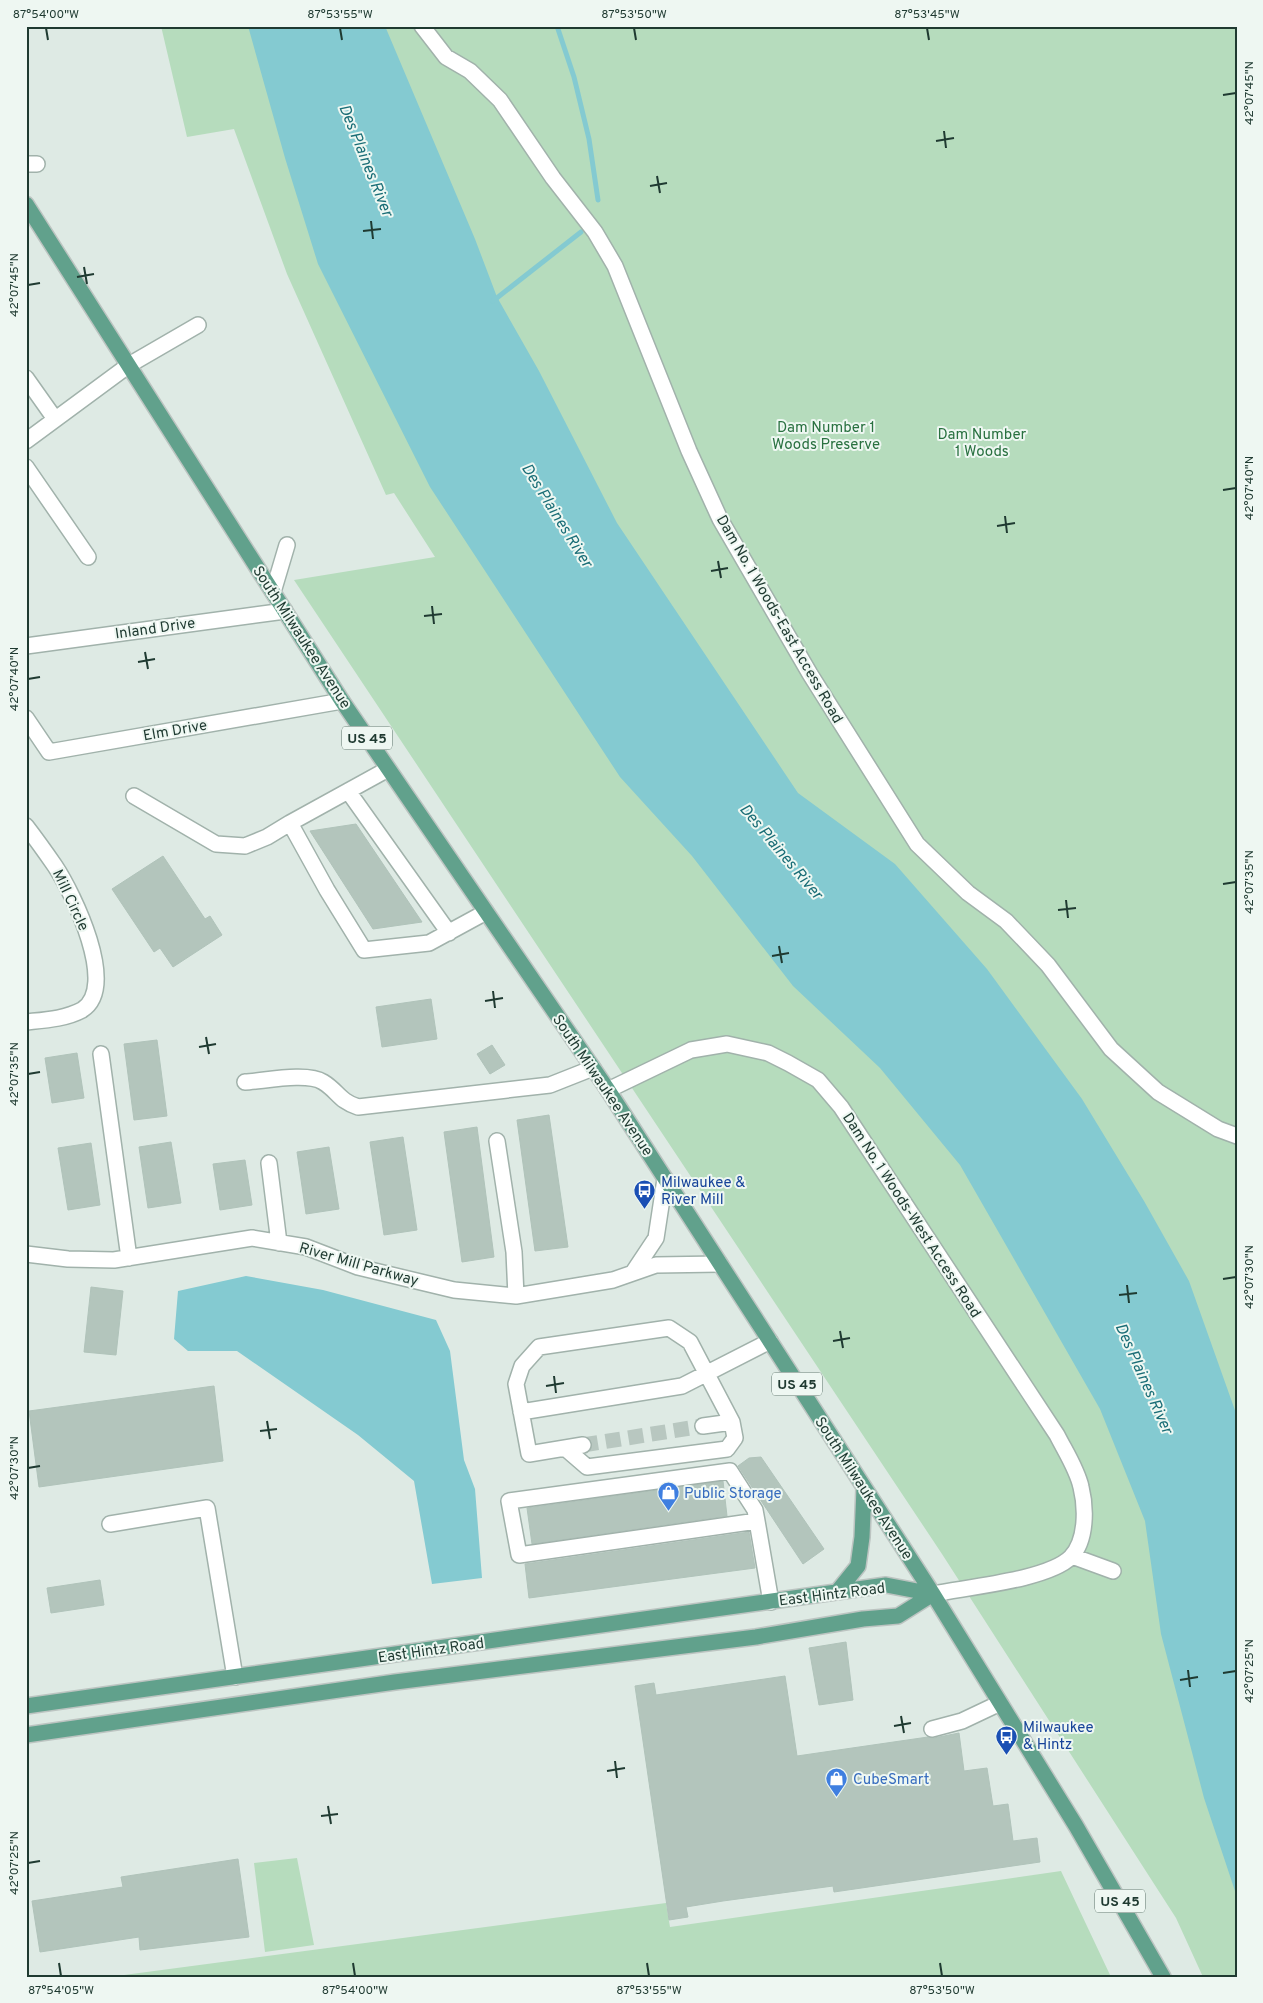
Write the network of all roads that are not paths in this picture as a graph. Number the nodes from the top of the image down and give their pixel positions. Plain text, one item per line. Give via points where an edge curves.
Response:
1 (422, 26) edge
2 (26, 204) edge
3 (198, 325) dead end
4 (129, 365) junction
5 (26, 378) edge
6 (55, 419) junction
7 (26, 441) edge
8 (26, 467) edge
9 (287, 545) dead end
10 (88, 557) dead end
11 (272, 592) junction
12 (285, 611) junction
13 (26, 646) edge
14 (342, 701) junction
15 (26, 718) edge
16 (388, 769) junction
17 (348, 791) junction
18 (134, 796) dead end
19 (290, 823) junction
20 (26, 826) edge
21 (486, 912) junction
22 (449, 932) junction
23 (26, 1022) edge
24 (101, 1054) dead end
25 (593, 1068) junction
26 (245, 1082) dead end
27 (608, 1090) junction
28 (1237, 1136) edge
29 (497, 1141) dead end
30 (269, 1163) dead end
31 (665, 1180) junction
32 (279, 1243) junction
33 (26, 1254) edge
34 (129, 1258) junction
35 (720, 1264) junction
36 (634, 1271) junction
37 (516, 1296) junction
38 (770, 1341) junction
39 (708, 1374) junction
40 (521, 1412) junction
41 (732, 1422) junction
42 (703, 1426) tunnel mouth
43 (583, 1445) tunnel mouth
44 (565, 1448) junction
45 (864, 1488) junction
46 (757, 1521) junction
47 (110, 1524) dead end
48 (1072, 1556) junction
49 (1113, 1571) dead end
50 (837, 1592) junction
51 (933, 1594) junction
52 (771, 1602) junction
53 (235, 1677) junction
54 (1000, 1703) junction
55 (26, 1706) edge
56 (932, 1729) dead end
57 (26, 1735) edge
58 (1163, 1977) edge

1 - 28 street, Dam No. 1 Woods-East Access Road via 446,57 470,71 500,100 553,178 596,232 616,266 689,451 720,520 810,674 917,844 968,893 1006,921 1048,965 1111,1049 1158,1092 1218,1129
2 - 4 main road, South Milwaukee Avenue / US 45
3 - 4 street
4 - 6 street
4 - 11 main road, South Milwaukee Avenue / US 45
5 - 6 street
6 - 7 street
8 - 10 street
9 - 11 street
11 - 12 main road, South Milwaukee Avenue / US 45
12 - 13 street, Inland Drive
12 - 14 main road, South Milwaukee Avenue / US 45
14 - 15 street, Elm Drive via 49,752
14 - 16 main road, South Milwaukee Avenue / US 45
16 - 17 street
16 - 21 main road, South Milwaukee Avenue / US 45
17 - 19 street
17 - 22 street
18 - 19 street via 216,844 244,846
19 - 22 street via 364,950 429,943
20 - 23 street, Mill Circle via 56,868 79,912 96,971 96,989 82,1010 52,1020
21 - 22 street
21 - 25 main road, South Milwaukee Avenue / US 45
24 - 34 street
25 - 26 street via 550,1085 358,1107 345,1103 323,1082 307,1077
25 - 27 main road, South Milwaukee Avenue / US 45
27 - 31 main road, South Milwaukee Avenue / US 45
27 - 48 street, Dam No. 1 Woods-West Access Road via 690,1050 726,1044 768,1053 818,1080 846,1116 1057,1435 1081,1486 1083,1502 1083,1535
29 - 37 street via 514,1252
30 - 32 street
31 - 35 main road, South Milwaukee Avenue / US 45
31 - 36 street via 656,1238
32 - 34 street, River Mill Parkway via 252,1238
32 - 37 street, River Mill Parkway via 306,1247 358,1267 454,1290
33 - 34 street, River Mill Parkway via 68,1259
35 - 36 street, River Mill Parkway via 656,1265
35 - 38 main road, South Milwaukee Avenue / US 45
36 - 37 street, River Mill Parkway via 613,1280
38 - 39 street
38 - 45 main road, South Milwaukee Avenue / US 45
39 - 40 street via 682,1386
39 - 40 street via 690,1342 669,1328 539,1347 522,1366 516,1384
39 - 41 street
40 - 44 street via 528,1454
41 - 42 street
41 - 44 street via 735,1438 727,1449 587,1467
43 - 44 street
45 - 50 main road via 858,1566
45 - 51 main road, South Milwaukee Avenue / US 45
46 - 46 street via 755,1510 730,1471 509,1501 519,1555
46 - 52 street
47 - 53 street via 207,1508
48 - 49 street
48 - 51 street via 1047,1572
50 - 51 main road, East Hintz Road via 886,1585
50 - 52 main road, East Hintz Road
51 - 54 main road, South Milwaukee Avenue / US 45
51 - 57 main road, East Hintz Road via 898,1616 395,1682
52 - 53 main road, East Hintz Road
53 - 55 main road, East Hintz Road
54 - 56 street via 962,1721
54 - 58 main road, South Milwaukee Avenue / US 45

